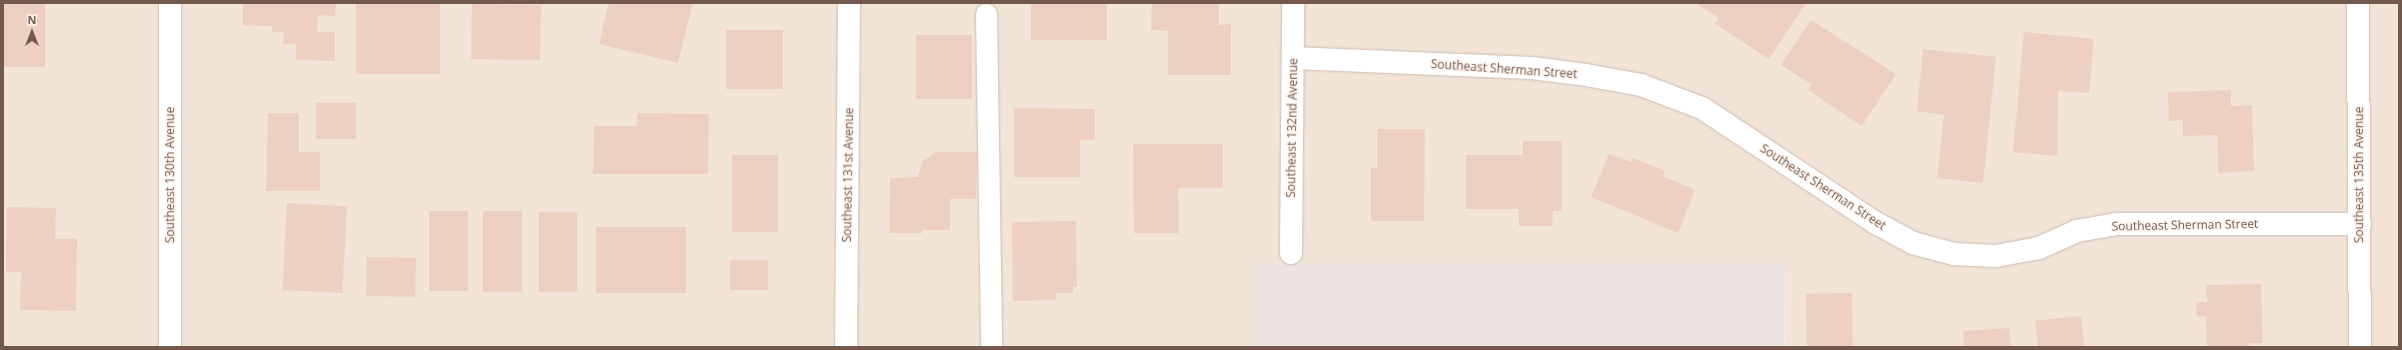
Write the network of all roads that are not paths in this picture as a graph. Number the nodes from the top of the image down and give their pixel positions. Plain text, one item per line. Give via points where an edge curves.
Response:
1 (170, 3) edge
2 (849, 3) edge
3 (1293, 3) edge
4 (2358, 3) edge
5 (986, 14) dead end
6 (1293, 58) junction
7 (2360, 224) junction
8 (1291, 253) dead end
9 (170, 347) edge
10 (846, 347) edge
11 (991, 347) edge
12 (2360, 347) edge

1 - 9 street, Southeast 130th Avenue
2 - 10 street, Southeast 131st Avenue
3 - 6 street, Southeast 132nd Avenue
4 - 7 street, Southeast 135th Avenue
5 - 11 lane
6 - 7 street, Southeast Sherman Street via 1532,68 1641,85 1702,108 1876,223 1913,243 1954,254 1996,256 2039,248 2077,231 2117,224
6 - 8 street, Southeast 132nd Avenue
7 - 12 street, Southeast 135th Avenue

